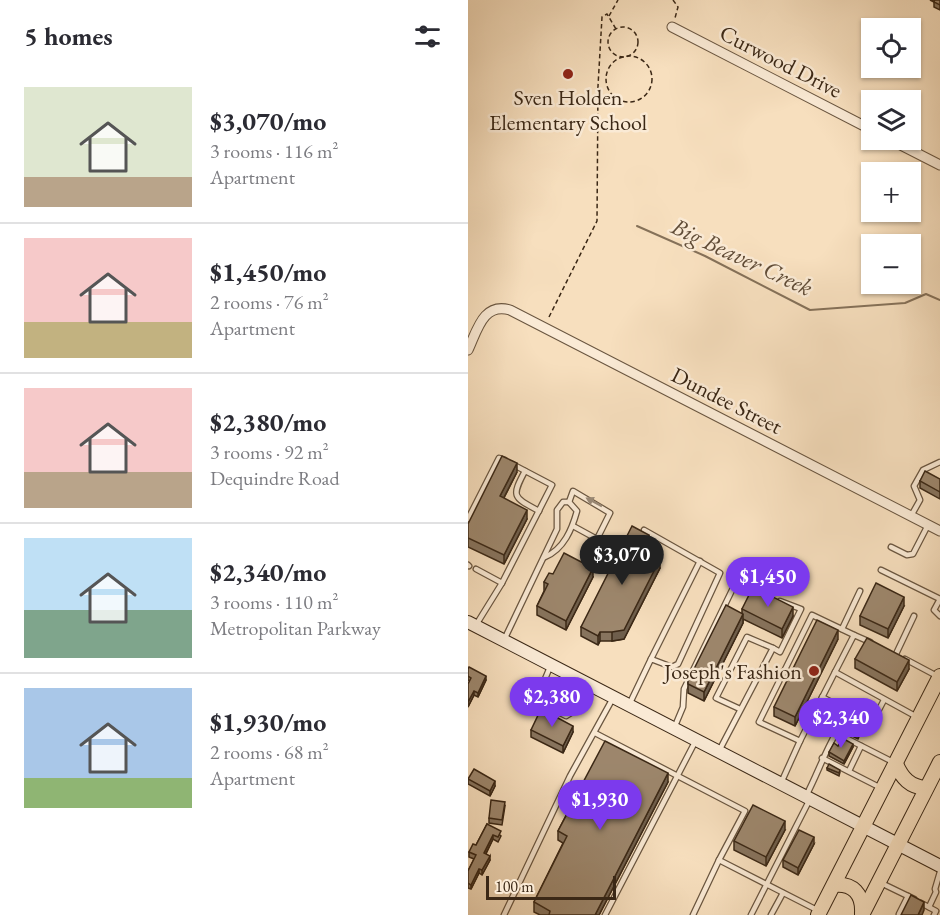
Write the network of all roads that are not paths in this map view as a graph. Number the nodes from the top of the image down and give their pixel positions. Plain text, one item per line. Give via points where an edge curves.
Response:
1 (672, 27) road end
2 (861, 124) edge
3 (911, 150) edge
4 (940, 165) edge
5 (468, 350) edge
6 (940, 462) edge
7 (525, 471) junction
8 (569, 502) junction
9 (538, 511) junction
10 (911, 516) junction
11 (468, 519) edge
12 (928, 525) junction
13 (573, 526) junction
14 (644, 530) edge
15 (940, 531) edge
16 (891, 547) dead end
17 (545, 557) junction
18 (700, 561) junction
19 (476, 569) dead end
20 (881, 570) dead end
21 (502, 583) junction
22 (860, 591) dead end
23 (757, 592) edge
24 (940, 599) edge
25 (779, 601) edge
26 (914, 616) dead end
27 (940, 616) edge
28 (470, 624) edge
29 (843, 629) junction
30 (854, 635) junction
31 (504, 640) junction
32 (875, 645) edge
33 (773, 648) junction
34 (886, 650) edge
35 (896, 654) junction
36 (651, 659) junction
37 (551, 664) junction
38 (835, 672) junction
39 (940, 676) edge
40 (590, 684) junction
41 (614, 697) junction
42 (822, 697) junction
43 (884, 700) junction
44 (628, 705) junction
45 (740, 709) junction
46 (920, 718) junction
47 (674, 728) junction
48 (595, 733) junction
49 (696, 739) junction
50 (800, 741) junction
51 (861, 746) junction
52 (719, 751) junction
53 (822, 758) junction
54 (940, 762) edge
55 (896, 764) junction
56 (849, 771) junction
57 (677, 777) junction
58 (781, 783) junction
59 (932, 785) edge
60 (883, 789) junction
61 (808, 797) junction
62 (864, 826) junction
63 (898, 844) junction
64 (719, 860) junction
65 (940, 866) edge
66 (940, 872) edge
67 (879, 882) junction
68 (767, 885) junction
69 (834, 885) junction
70 (783, 892) junction
71 (938, 892) edge
72 (908, 896) junction
73 (929, 907) junction
74 (819, 913) edge
75 (862, 914) edge
76 (504, 915) edge
77 (605, 915) edge
78 (693, 915) edge
79 (751, 915) edge
80 (771, 915) edge
81 (901, 915) edge
82 (934, 915) edge

1 - 2 street, Curwood Drive
3 - 4 street
5 - 10 street, Dundee Street via 490,310 504,308
6 - 10 lane via 923,471 914,486 920,500
7 - 9 lane via 515,496
7 - 9 lane via 552,485
7 - 11 lane via 499,458
8 - 13 lane via 577,510
13 -> 8 lane via 598,537 610,513 573,491
8 - 17 lane via 563,502 556,510 557,529
9 - 21 lane
10 - 12 street, Dundee Street
12 - 15 street, Dundee Street
12 - 16 lane via 913,554
13 - 17 lane via 555,553
14 - 18 lane
17 - 31 lane
18 - 36 lane
18 - 36 lane via 720,573 678,664 672,667
19 - 21 lane
20 - 24 lane
21 - 28 lane
22 - 29 lane
23 - 47 lane via 735,584 684,689 683,707
24 - 27 lane via 934,610
25 - 33 lane via 801,609 780,652
26 - 35 lane
28 - 31 main road
29 - 30 lane
29 - 50 lane via 812,615 759,722
30 - 32 lane
30 - 38 lane
31 - 37 main road
33 - 45 lane
33 - 45 lane via 747,637 716,698
34 - 35 lane
35 - 39 lane
36 - 44 lane
37 - 40 main road
37 - 40 lane via 537,698 552,710 566,716 572,714
38 - 42 lane
38 - 43 lane
39 - 46 main road
40 - 41 main road
41 - 44 main road
41 - 48 lane
42 - 43 lane via 872,723
42 - 50 lane
43 - 46 lane
44 - 47 main road
45 - 52 lane
46 - 55 main road
47 - 49 main road
48 - 57 lane
48 - 76 lane via 570,776
49 - 52 main road
49 - 57 lane
50 - 58 lane
51 - 53 lane via 836,733
51 - 55 lane
51 - 56 lane
52 - 58 main road
53 - 56 lane
53 - 61 lane
54 - 59 main road
55 - 59 main road via 908,783 919,788
55 - 60 main road
56 - 60 lane
57 - 64 lane via 744,811
57 - 77 lane
58 - 61 main road
59 - 63 main road
60 - 62 main road
61 - 62 main road
61 - 68 lane
62 - 63 main road
62 - 69 main road
63 - 65 main road
63 - 67 main road
64 - 68 lane
64 - 78 lane
66 - 71 lane via 935,889
67 - 72 lane
67 - 75 main road
68 - 70 lane
68 - 79 lane
69 - 74 main road
69 - 75 main road via 853,888 861,898
70 - 74 lane
70 - 80 lane
71 - 73 lane
72 - 73 lane
72 - 81 lane
73 - 82 lane via 936,911

